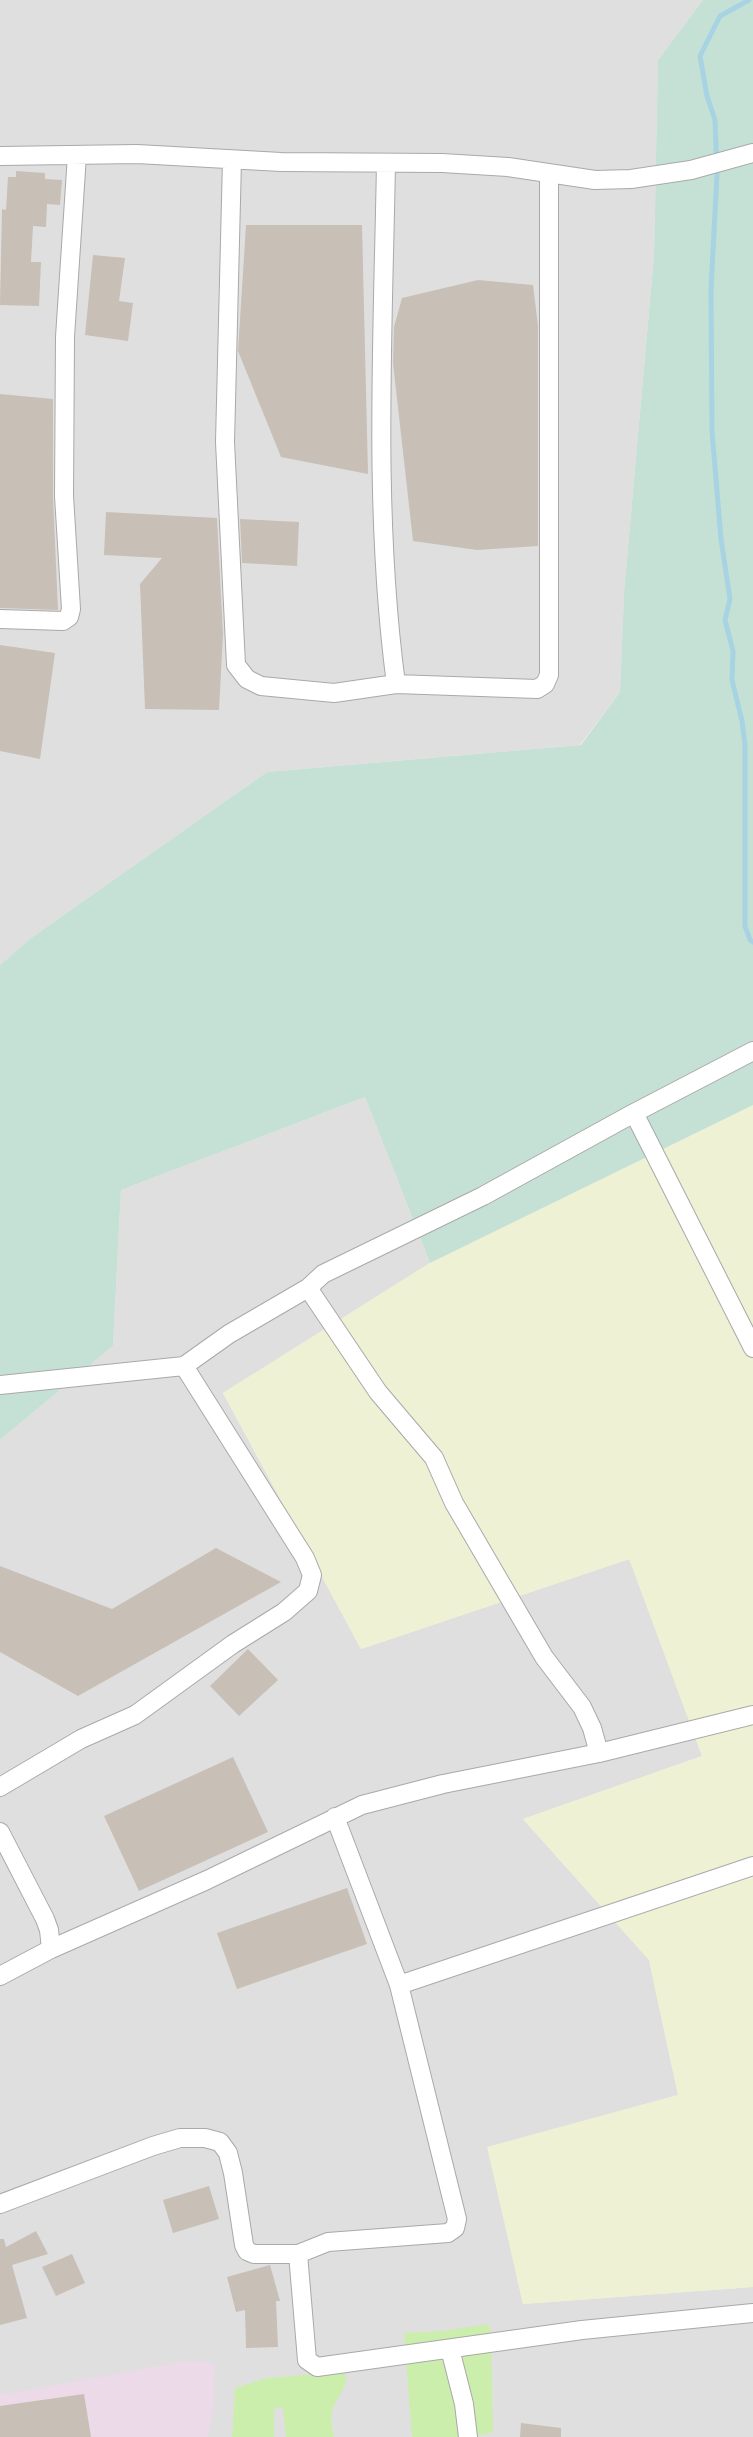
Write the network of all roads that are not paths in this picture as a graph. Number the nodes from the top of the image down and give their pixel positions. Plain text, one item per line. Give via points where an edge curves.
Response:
1 (753, 153) edge
2 (77, 155) junction
3 (0, 156) edge
4 (232, 160) junction
5 (386, 163) junction
6 (549, 174) junction
7 (0, 619) edge
8 (396, 684) junction
9 (753, 1051) edge
10 (634, 1113) junction
11 (308, 1288) junction
12 (753, 1348) edge
13 (184, 1366) junction
14 (0, 1385) edge
15 (753, 1715) edge
16 (599, 1753) junction
17 (0, 1787) edge
18 (335, 1817) junction
19 (0, 1832) edge
20 (753, 1866) edge
21 (51, 1949) junction
22 (0, 1976) edge
23 (399, 1984) junction
24 (0, 2204) edge
25 (298, 2254) junction
26 (753, 2313) edge
27 (450, 2349) junction
28 (468, 2437) edge

1 - 6 street via 691,170 631,179 595,180
2 - 3 street
2 - 4 street
2 - 7 street via 66,337 64,496 71,609 63,621
4 - 5 street
4 - 8 street via 225,442 236,666 247,679 261,686 334,693
5 - 6 street via 508,167
5 - 8 street via 382,396 385,581
6 - 8 street via 549,675 537,689
9 - 10 street
10 - 11 street via 483,1196 340,1264
10 - 12 street
11 - 13 street via 229,1334
11 - 16 street via 378,1392 434,1458 454,1503 538,1646 582,1707
13 - 14 street
13 - 17 street via 305,1558 312,1575 308,1590 284,1612 135,1715 81,1739
15 - 16 street
16 - 18 street via 443,1784 362,1805
18 - 21 street via 207,1880
18 - 23 street
19 - 21 street via 45,1919
20 - 23 street
21 - 22 street
23 - 25 street via 457,2219 455,2228 448,2233 328,2242
24 - 25 street via 153,2146 180,2138 205,2138 220,2142 228,2153 247,2251
25 - 27 street via 307,2360 317,2367
26 - 27 street via 582,2330
27 - 28 street via 465,2404

